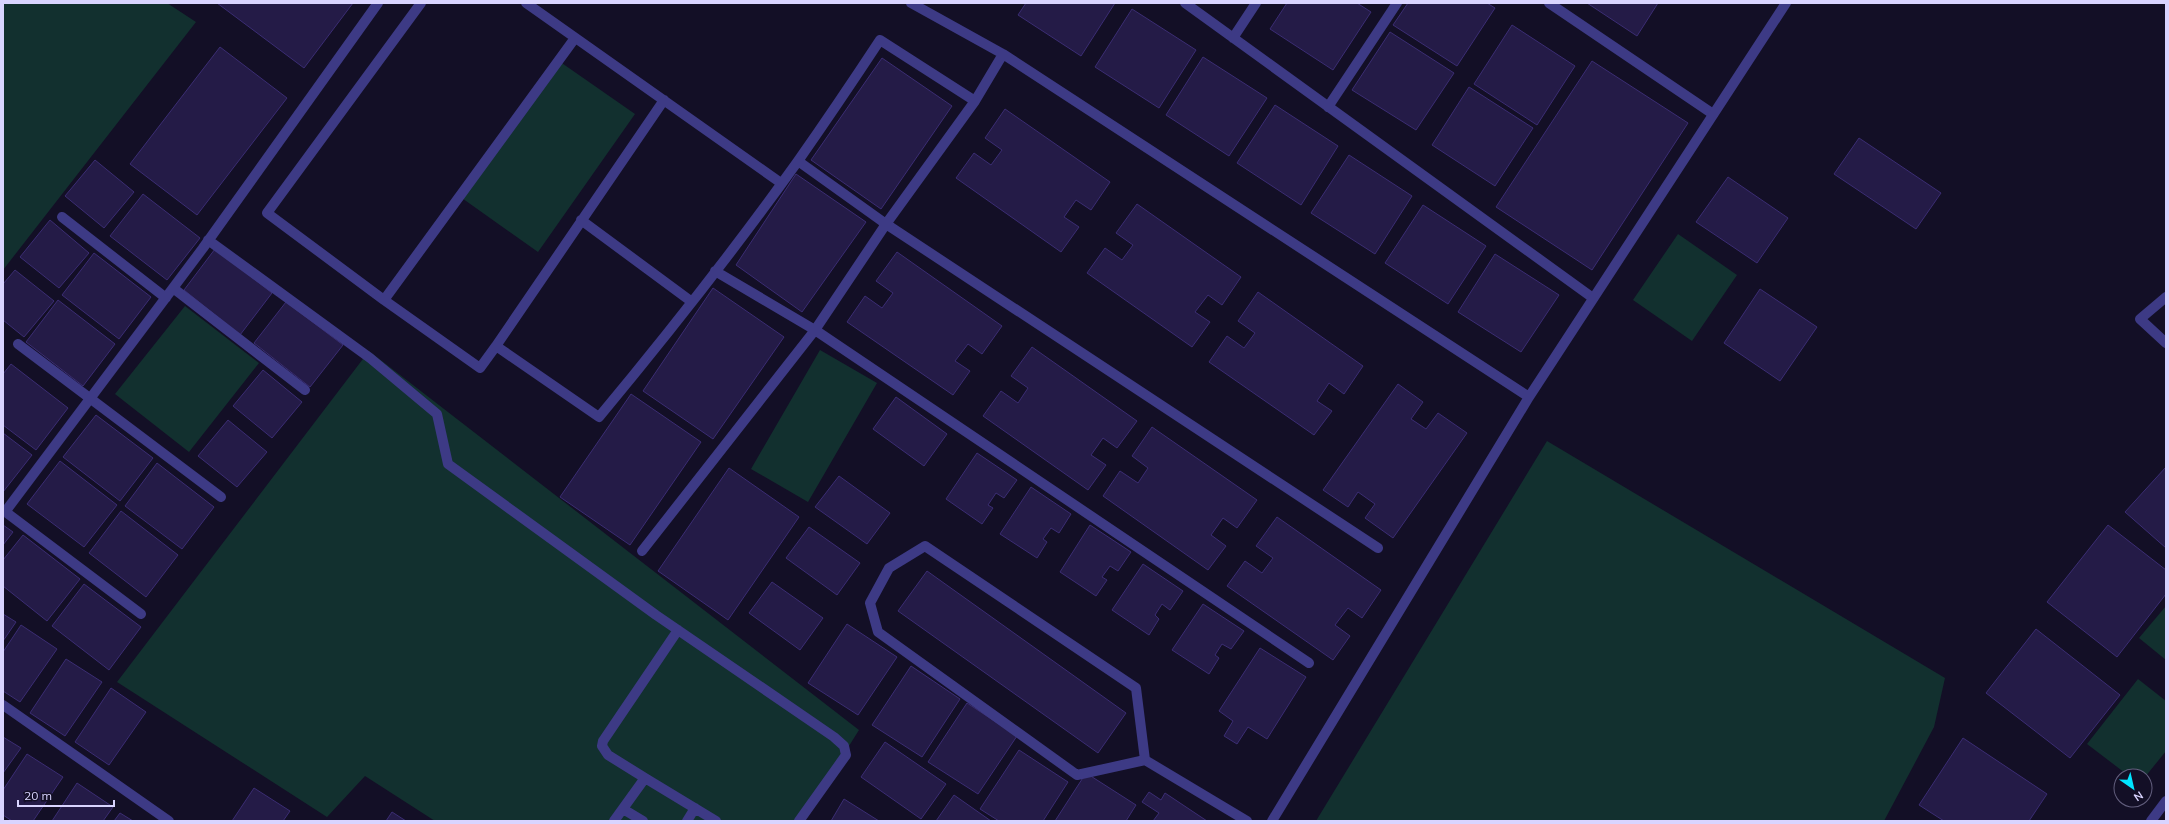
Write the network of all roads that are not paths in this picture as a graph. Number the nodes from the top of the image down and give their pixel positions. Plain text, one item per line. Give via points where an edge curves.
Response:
1 (378, 3) edge
2 (421, 3) edge
3 (526, 3) edge
4 (911, 3) edge
5 (1185, 3) edge
6 (1256, 3) edge
7 (1397, 3) edge
8 (1549, 3) edge
9 (1786, 3) edge
10 (575, 38) junction
11 (1233, 38) junction
12 (1003, 54) junction
13 (664, 100) junction
14 (975, 101) junction
15 (1328, 108) junction
16 (1713, 114) junction
17 (798, 161) junction
18 (782, 183) junction
19 (62, 217) dead end
20 (581, 220) junction
21 (886, 224) junction
22 (208, 240) junction
23 (715, 271) junction
24 (173, 288) junction
25 (2166, 297) edge
26 (166, 298) junction
27 (1593, 298) junction
28 (384, 300) junction
29 (692, 302) junction
30 (815, 330) junction
31 (2166, 343) edge
32 (18, 344) dead end
33 (496, 346) junction
34 (305, 390) dead end
35 (1529, 397) junction
36 (90, 398) junction
37 (221, 497) dead end
38 (4, 511) edge
39 (1378, 548) dead end
40 (642, 551) dead end
41 (141, 614) dead end
42 (678, 630) junction
43 (1309, 663) dead end
44 (3, 705) edge
45 (1145, 760) junction
46 (645, 778) junction
47 (2166, 801) edge
48 (623, 808) junction
49 (696, 808) junction
50 (169, 821) edge
51 (614, 821) edge
52 (643, 821) edge
53 (687, 821) edge
54 (716, 821) edge
55 (799, 821) edge
56 (1247, 821) edge
57 (1272, 821) edge
58 (2151, 821) edge

1 - 22 street
2 - 28 street via 266,213
3 - 10 street
4 - 12 street
5 - 11 street
6 - 11 street
7 - 15 street
8 - 16 street
9 - 16 street
10 - 13 street
10 - 28 street
11 - 15 street
12 - 14 street
12 - 35 street
13 - 18 street
13 - 20 street
14 - 17 street via 880,40
14 - 21 street
15 - 27 street
16 - 27 street
17 - 18 street
17 - 21 street
18 - 23 street
19 - 26 street
20 - 29 street
20 - 33 street
21 - 30 street
21 - 39 street
22 - 24 street
22 - 42 street via 370,358 437,414 448,464
23 - 29 street
23 - 30 street
24 - 26 street
24 - 34 street
25 - 31 street via 2140,319
26 - 36 street
27 - 35 street
28 - 33 street via 480,368
29 - 33 street via 598,417
30 - 40 street
30 - 43 street
32 - 36 street
35 - 57 street
36 - 37 street
36 - 38 street
38 - 41 street
42 - 46 street via 603,741 602,746 608,754
42 - 55 street via 844,746 846,755
44 - 50 street
45 - 45 street via 1077,775 878,632 870,602 889,568 925,546 1136,688
45 - 56 street
46 - 48 street
46 - 49 street
47 - 58 street
48 - 51 street
48 - 52 street
49 - 53 street
49 - 54 street

